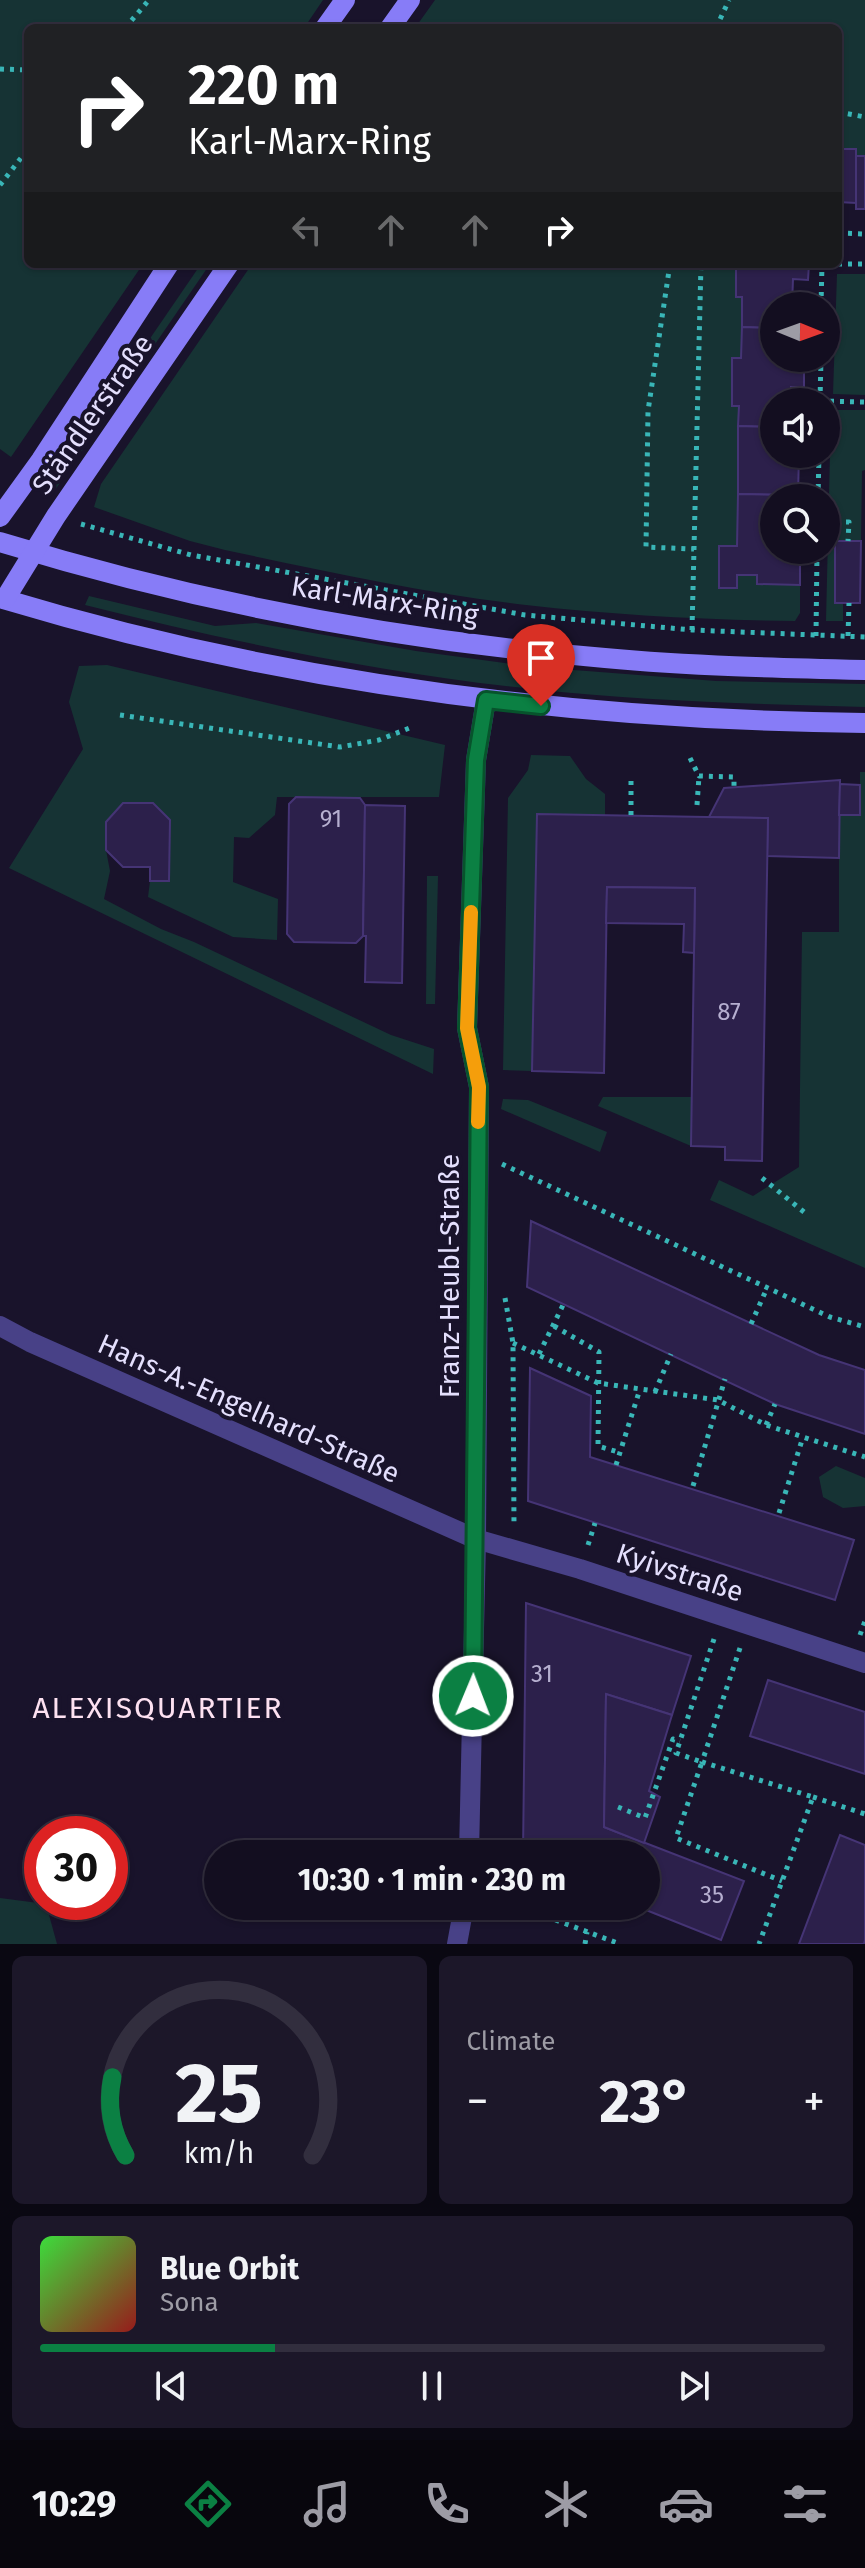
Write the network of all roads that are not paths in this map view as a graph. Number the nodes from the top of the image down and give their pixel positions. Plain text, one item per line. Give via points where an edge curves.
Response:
1 (345, 0) edge
2 (410, 0) edge
3 (328, 24) edge
4 (393, 24) edge
5 (166, 268) edge
6 (226, 268) edge
7 (0, 517) edge
8 (0, 542) edge
9 (32, 552) junction
10 (2, 600) edge
11 (865, 670) edge
12 (486, 700) junction
13 (865, 723) edge
14 (0, 1326) edge
15 (476, 1539) junction
16 (865, 1663) edge
17 (469, 1840) edge
18 (461, 1920) edge
19 (457, 1944) edge

1 - 3 main road
2 - 4 main road
5 - 7 main road, Ständlerstraße
6 - 9 main road, Ständlerstraße
8 - 9 main road, Karl-Marx-Ring
9 - 10 main road, Ständlerstraße
9 - 11 main road, Karl-Marx-Ring via 239,604 462,642 605,658
10 - 12 main road via 255,661
12 - 13 main road via 714,719
12 - 15 street, Franz-Heubl-Straße via 476,760 467,1028 479,1087
14 - 15 street, Hans-A.-Engelhard-Straße
15 - 16 street, Kyivstraße
15 - 17 street, Franz-Heubl-Straße
18 - 19 street

